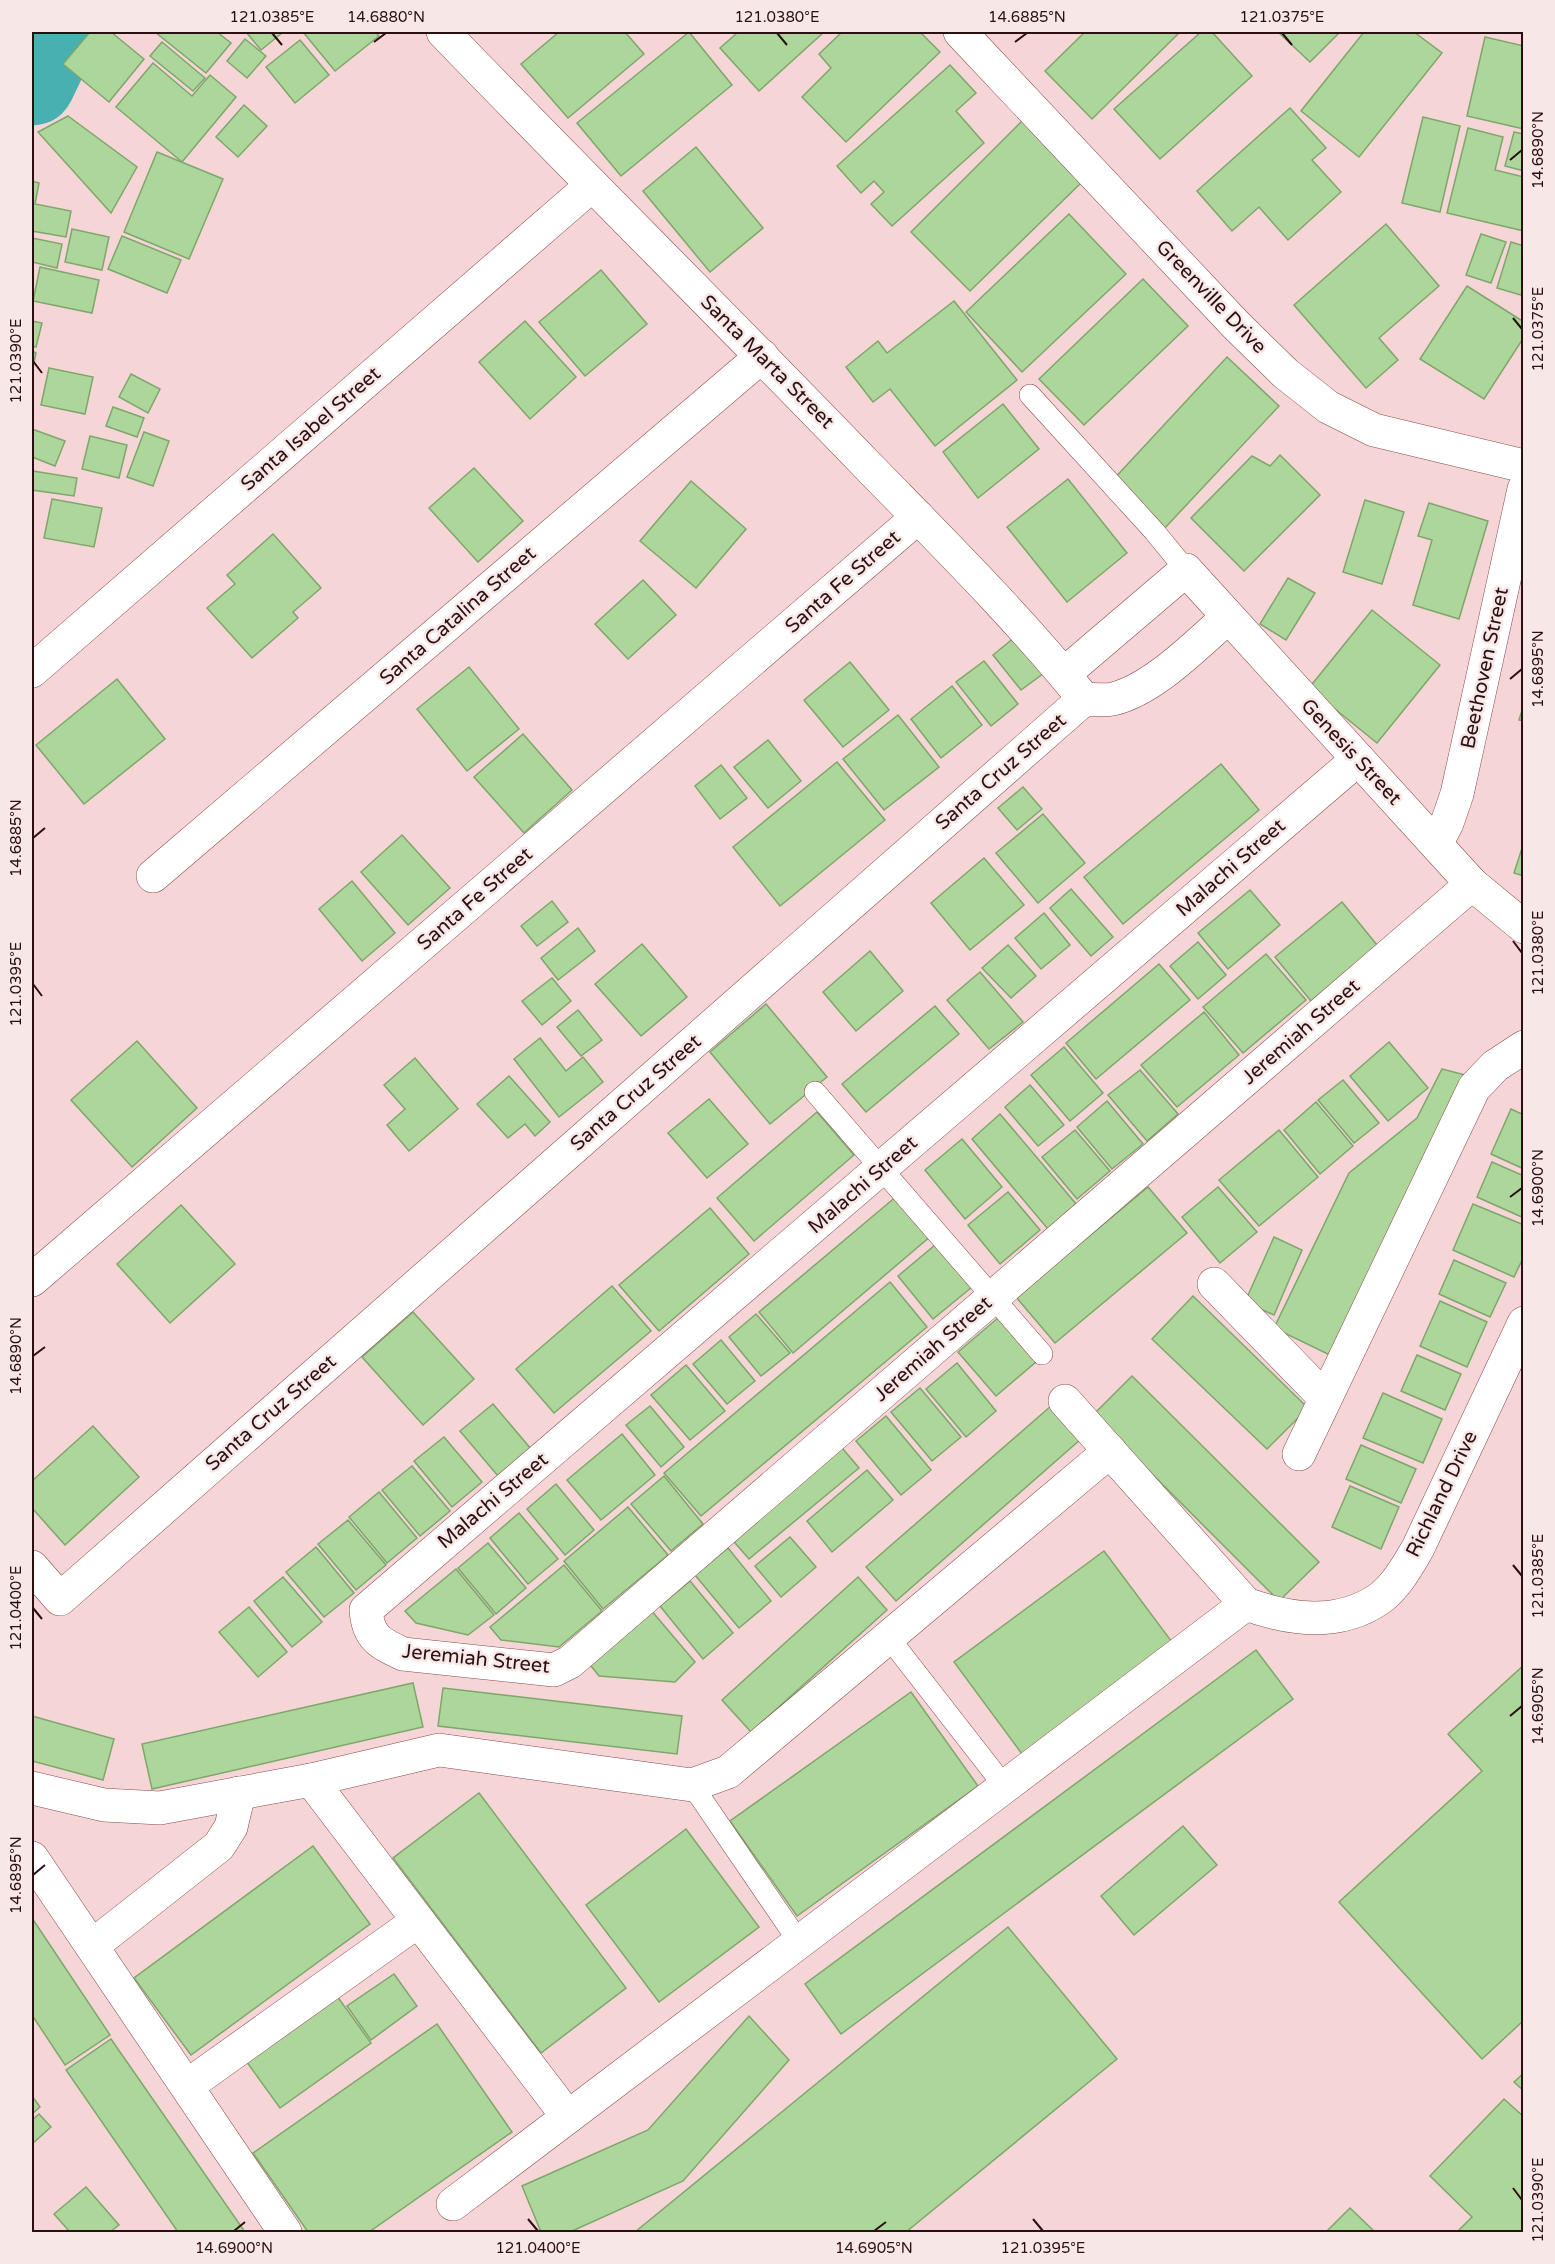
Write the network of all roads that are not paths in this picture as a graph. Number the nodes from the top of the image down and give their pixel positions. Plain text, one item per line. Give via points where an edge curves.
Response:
1 (444, 32) edge
2 (960, 32) edge
3 (591, 186) junction
4 (762, 356) junction
5 (1030, 395) dead end
6 (1524, 466) edge
7 (1524, 489) edge
8 (918, 517) junction
9 (1186, 570) junction
10 (1228, 617) junction
11 (32, 671) edge
12 (1064, 674) junction
13 (1084, 699) junction
14 (1358, 759) junction
15 (1436, 844) junction
16 (153, 876) dead end
17 (1472, 884) junction
18 (1524, 927) edge
19 (1524, 1047) edge
20 (814, 1092) dead end
21 (881, 1169) junction
22 (32, 1281) edge
23 (1214, 1284) dead end
24 (993, 1297) junction
25 (1524, 1323) edge
26 (1042, 1354) dead end
27 (1325, 1398) junction
28 (1065, 1401) dead end
29 (1110, 1451) junction
30 (1299, 1454) dead end
31 (32, 1567) edge
32 (1246, 1604) junction
33 (366, 1610) joint
34 (889, 1638) junction
35 (311, 1780) junction
36 (692, 1785) junction
37 (1005, 1787) junction
38 (32, 1788) edge
39 (239, 1793) junction
40 (32, 1858) edge
41 (418, 1921) junction
42 (799, 1942) junction
43 (92, 1946) junction
44 (187, 2086) junction
45 (568, 2117) junction
46 (453, 2204) dead end
47 (285, 2232) edge

1 - 3 street, Santa Marta Street
2 - 6 street, Greenville Drive via 1236,325 1285,373 1320,400 1374,430
3 - 4 street, Santa Marta Street
3 - 11 street, Santa Isabel Street
4 - 8 street, Santa Marta Street
4 - 16 street, Santa Catalina Street
5 - 9 lane
7 - 15 street, Beethoven Street via 1457,794
8 - 12 street, Santa Marta Street
8 - 22 street, Santa Fe Street
9 - 10 street, Genesis Street
9 - 12 street
10 - 13 street, Santa Cruz Street via 1165,671 1140,686 1112,699
10 - 14 street, Genesis Street
12 - 13 street, Santa Marta Street
13 - 31 street, Santa Cruz Street via 60,1599
14 - 15 street, Genesis Street
14 - 21 street, Malachi Street
15 - 17 street, Genesis Street
17 - 18 street, Genesis Street
17 - 24 street, Jeremiah Street
19 - 27 street via 1495,1066 1474,1088
20 - 21 lane
21 - 24 lane
21 - 33 street, Malachi Street
23 - 27 street
24 - 26 lane
24 - 33 street, Jeremiah Street via 570,1662 554,1670 403,1654 381,1644 367,1626
25 - 32 street, Richland Drive via 1418,1548 1404,1572 1380,1598 1349,1614 1314,1619 1277,1615
27 - 30 street
28 - 29 street
29 - 32 street
29 - 34 street
32 - 37 street
34 - 36 street via 728,1772
34 - 37 lane
35 - 36 street via 439,1750
35 - 39 street
35 - 41 street
36 - 42 lane
37 - 42 street
38 - 39 street via 104,1805 160,1808
39 - 43 street via 231,1827 219,1846
40 - 43 street
41 - 44 street
41 - 45 street
42 - 45 street
43 - 44 street
44 - 47 street
45 - 46 street

